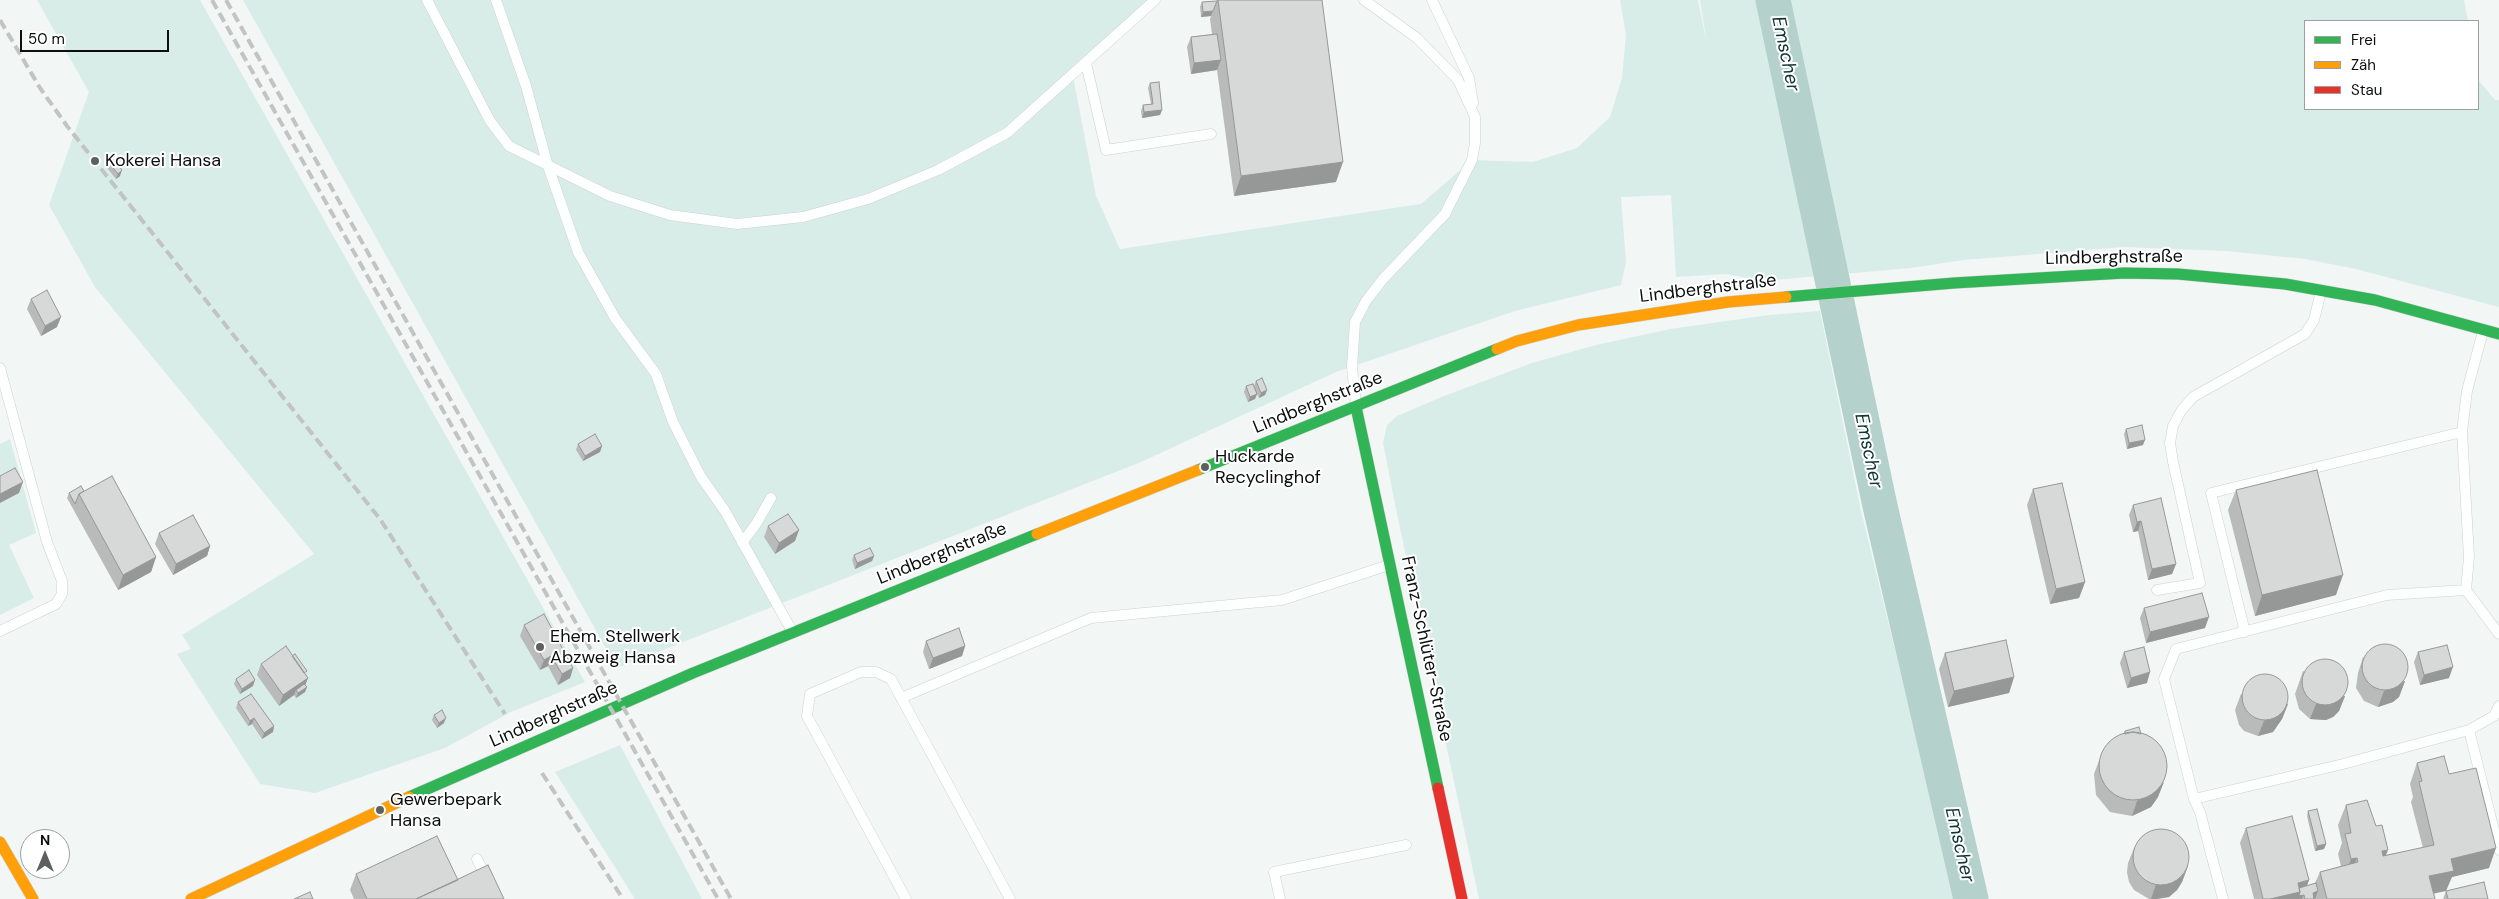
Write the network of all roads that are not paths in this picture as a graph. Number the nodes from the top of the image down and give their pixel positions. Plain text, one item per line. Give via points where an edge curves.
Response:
1 (427, 0) edge
2 (496, 0) edge
3 (1154, 0) edge
4 (1364, 0) edge
5 (1432, 0) edge
6 (1086, 64) junction
7 (1475, 117) junction
8 (1211, 134) dead end
9 (548, 166) junction
10 (2321, 290) junction
11 (2483, 330) junction
12 (2499, 334) edge
13 (0, 368) edge
14 (4, 394) edge
15 (1356, 407) junction
16 (2462, 432) junction
17 (771, 498) dead end
18 (742, 543) junction
19 (1390, 565) junction
20 (2156, 590) dead end
21 (2466, 590) junction
22 (0, 631) edge
23 (2245, 632) junction
24 (794, 633) junction
25 (2499, 634) edge
26 (901, 698) junction
27 (2499, 706) edge
28 (2468, 730) junction
29 (2194, 799) junction
30 (0, 842) edge
31 (1406, 845) dead end
32 (2499, 850) edge
33 (477, 859) dead end
34 (33, 899) edge
35 (191, 899) edge
36 (497, 899) edge
37 (906, 899) edge
38 (1010, 899) edge
39 (1280, 899) edge
40 (1462, 899) edge
41 (2223, 899) edge

1 - 9 lane via 500,135 509,146
2 - 9 lane via 526,86
3 - 6 lane
4 - 7 lane via 1417,38 1458,80
5 - 7 lane via 1469,78
6 - 8 lane via 1106,150
6 - 9 lane via 1007,134 938,170 877,195 803,217 737,224 670,215 610,196
7 - 15 lane via 1476,143 1472,160 1445,214 1383,279 1355,322 1352,367
9 - 18 lane via 578,252 615,318 656,374 673,422 701,477
10 - 11 main road, Lindberghstraße via 2376,300
10 - 15 main road, Lindberghstraße via 2227,277 2124,273 1913,286 1719,303 1578,325 1517,341
10 - 20 lane via 2314,320 2304,334 2193,397 2181,411 2173,426 2170,443 2200,582
11 - 12 main road, Lindberghstraße
11 - 16 lane via 2467,392
13 - 14 lane
14 - 22 lane via 47,542 62,581 62,594 56,604
15 - 19 main road, Franz-Schlüter-Straße
15 - 24 main road, Lindberghstraße
16 - 21 lane via 2469,558
16 - 23 lane via 2211,493
17 - 18 lane
18 - 24 lane
19 - 26 lane via 1282,600 1091,618
19 - 40 main road, Franz-Schlüter-Straße
21 - 23 lane via 2387,595
21 - 25 lane
23 - 29 lane via 2176,648 2164,679
24 - 35 main road, Lindberghstraße via 693,673 380,810
26 - 37 lane via 891,679 876,672 861,672 810,694 807,716
26 - 38 lane
27 - 28 lane via 2494,716
28 - 29 lane
28 - 32 lane
29 - 41 lane
30 - 34 main road
31 - 39 lane via 1274,872
33 - 36 lane

